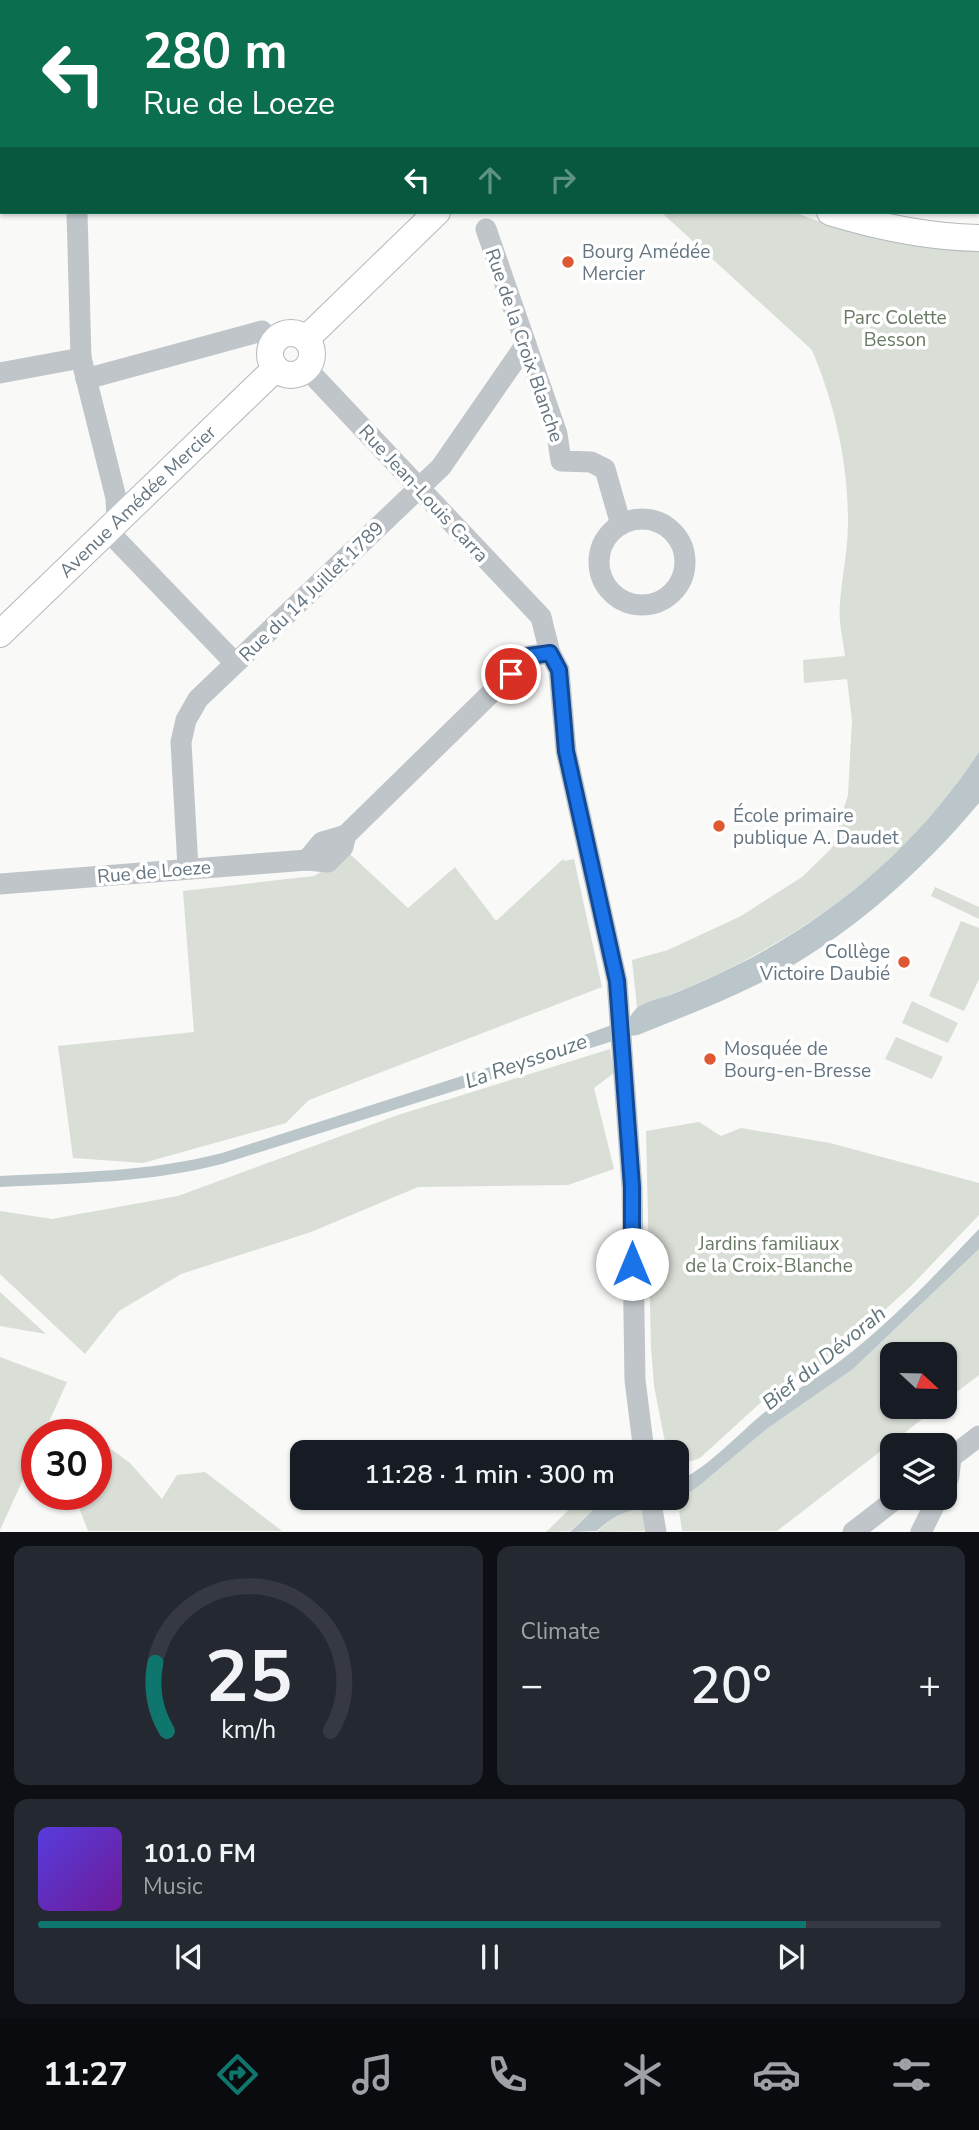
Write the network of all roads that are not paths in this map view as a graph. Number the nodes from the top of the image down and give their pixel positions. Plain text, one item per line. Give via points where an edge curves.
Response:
1 (77, 214) edge
2 (435, 214) edge
3 (837, 214) edge
4 (897, 214) edge
5 (979, 221) edge
6 (485, 229) dead end
7 (979, 237) edge
8 (306, 339) junction
9 (526, 344) junction
10 (274, 356) junction
11 (84, 368) junction
12 (307, 369) junction
13 (0, 373) edge
14 (419, 487) junction
15 (112, 525) junction
16 (621, 525) junction
17 (0, 634) edge
18 (550, 653) junction
19 (235, 663) junction
20 (188, 868) junction
21 (0, 884) edge
22 (979, 1436) edge
23 (642, 1440) edge
24 (957, 1452) edge
25 (881, 1510) edge
26 (932, 1510) edge
27 (853, 1531) edge
28 (921, 1531) edge

1 - 11 street
2 - 8 main road
3 - 7 main road via 924,234
4 - 5 main road
6 - 9 street, Rue de la Croix Blanche
8 - 10 main road via 282,335
8 - 12 main road via 313,357
9 - 14 street, Rue du 14 Juillet 1789 via 441,467
9 - 16 street, Rue de la Croix Blanche via 557,434 561,461 591,462 605,469
10 - 11 street via 262,331
10 - 12 main road via 280,373 294,376
10 - 15 main road, Avenue Amédée Mercier
11 - 13 street
11 - 15 street via 116,498
12 - 14 street, Rue Jean-Louis Carra
14 - 18 street, Rue Jean-Louis Carra via 541,617
14 - 19 street, Rue du 14 Juillet 1789
15 - 17 main road, Avenue Amédée Mercier
15 - 19 street
16 - 16 street via 610,533 599,556 603,582 611,593 634,605 659,602 679,585 684,572 681,544 673,532 655,522 634,520
18 - 20 street, Rue de Loeze via 529,656 346,835 322,842 307,860
18 - 23 street via 559,670 566,751 620,1006 632,1187 635,1380
19 - 20 street, Rue du 14 Juillet 1789 via 198,699 186,720 181,742
20 - 21 street, Rue de Loeze
22 - 24 street
25 - 27 street
26 - 28 street

